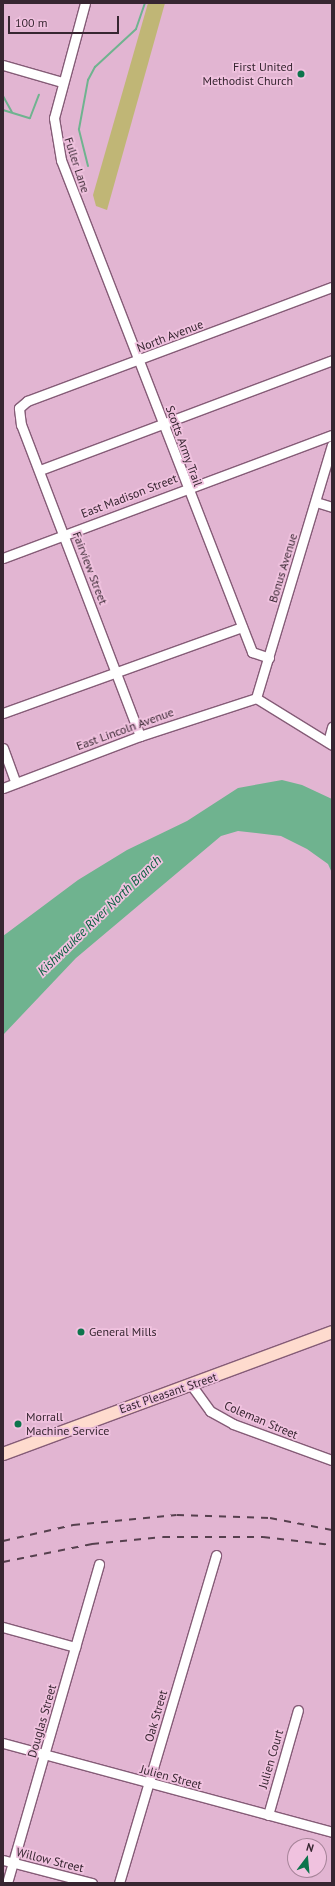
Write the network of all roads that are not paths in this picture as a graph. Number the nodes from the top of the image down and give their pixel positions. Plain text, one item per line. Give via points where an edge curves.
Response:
1 (85, 3) edge
2 (3, 65) edge
3 (62, 80) junction
4 (88, 231) joint
5 (332, 287) edge
6 (332, 360) edge
7 (141, 361) junction
8 (19, 408) joint
9 (163, 424) junction
10 (332, 435) edge
11 (332, 445) edge
12 (40, 470) junction
13 (185, 487) junction
14 (316, 502) junction
15 (332, 507) edge
16 (64, 534) junction
17 (3, 558) edge
18 (242, 627) junction
19 (269, 658) junction
20 (115, 670) junction
21 (256, 698) junction
22 (3, 713) edge
23 (332, 727) edge
24 (140, 736) junction
25 (330, 744) edge
26 (3, 748) edge
27 (16, 783) junction
28 (3, 788) edge
29 (332, 1332) edge
30 (192, 1386) junction
31 (3, 1454) edge
32 (332, 1460) edge
33 (216, 1555) dead end
34 (99, 1564) dead end
35 (3, 1627) edge
36 (75, 1647) junction
37 (298, 1710) dead end
38 (3, 1743) edge
39 (45, 1754) junction
40 (148, 1783) junction
41 (268, 1815) junction
42 (332, 1832) edge
43 (3, 1860) edge
44 (14, 1863) junction
45 (7, 1883) edge
46 (92, 1883) edge
47 (119, 1883) edge

1 - 3 street, Fuller Lane
2 - 3 street
3 - 4 street, Fuller Lane via 54,118 55,135
4 - 7 street, Scotts Army Trail
5 - 7 street, North Avenue
6 - 9 street
7 - 8 street, North Avenue via 27,401
7 - 9 street, Scotts Army Trail
8 - 12 street, Fairview Street via 21,426
9 - 12 street
9 - 13 street, Scotts Army Trail
10 - 13 street, East Madison Street
11 - 14 street, Bonus Avenue
12 - 16 street, Fairview Street
13 - 16 street, East Madison Street
13 - 18 street, Scotts Army Trail
14 - 15 street
14 - 19 street, Bonus Avenue
16 - 17 street, East Madison Street
16 - 20 street, Fairview Street
18 - 19 street, Scotts Army Trail via 252,652
18 - 20 street
19 - 21 street, Bonus Avenue
20 - 22 street
20 - 24 street, Fairview Street
21 - 24 street, East Lincoln Avenue
21 - 25 street
23 - 25 street
24 - 27 street, East Lincoln Avenue
26 - 27 street
27 - 28 street, East Lincoln Avenue
29 - 30 main road, East Pleasant Street
30 - 31 main road, East Pleasant Street
30 - 32 street, Coleman Street via 210,1411 233,1424
33 - 40 street, Oak Street
34 - 36 street, Douglas Street
35 - 36 street
36 - 39 street, Douglas Street
37 - 41 street, Julien Court
38 - 39 street, Julien Street
39 - 40 street, Julien Street
39 - 44 street, Douglas Street
40 - 41 street, Julien Street
40 - 47 street, Oak Street
41 - 42 street, Julien Street
43 - 44 street, Willow Street
44 - 45 street, Douglas Street
44 - 46 street, Willow Street

